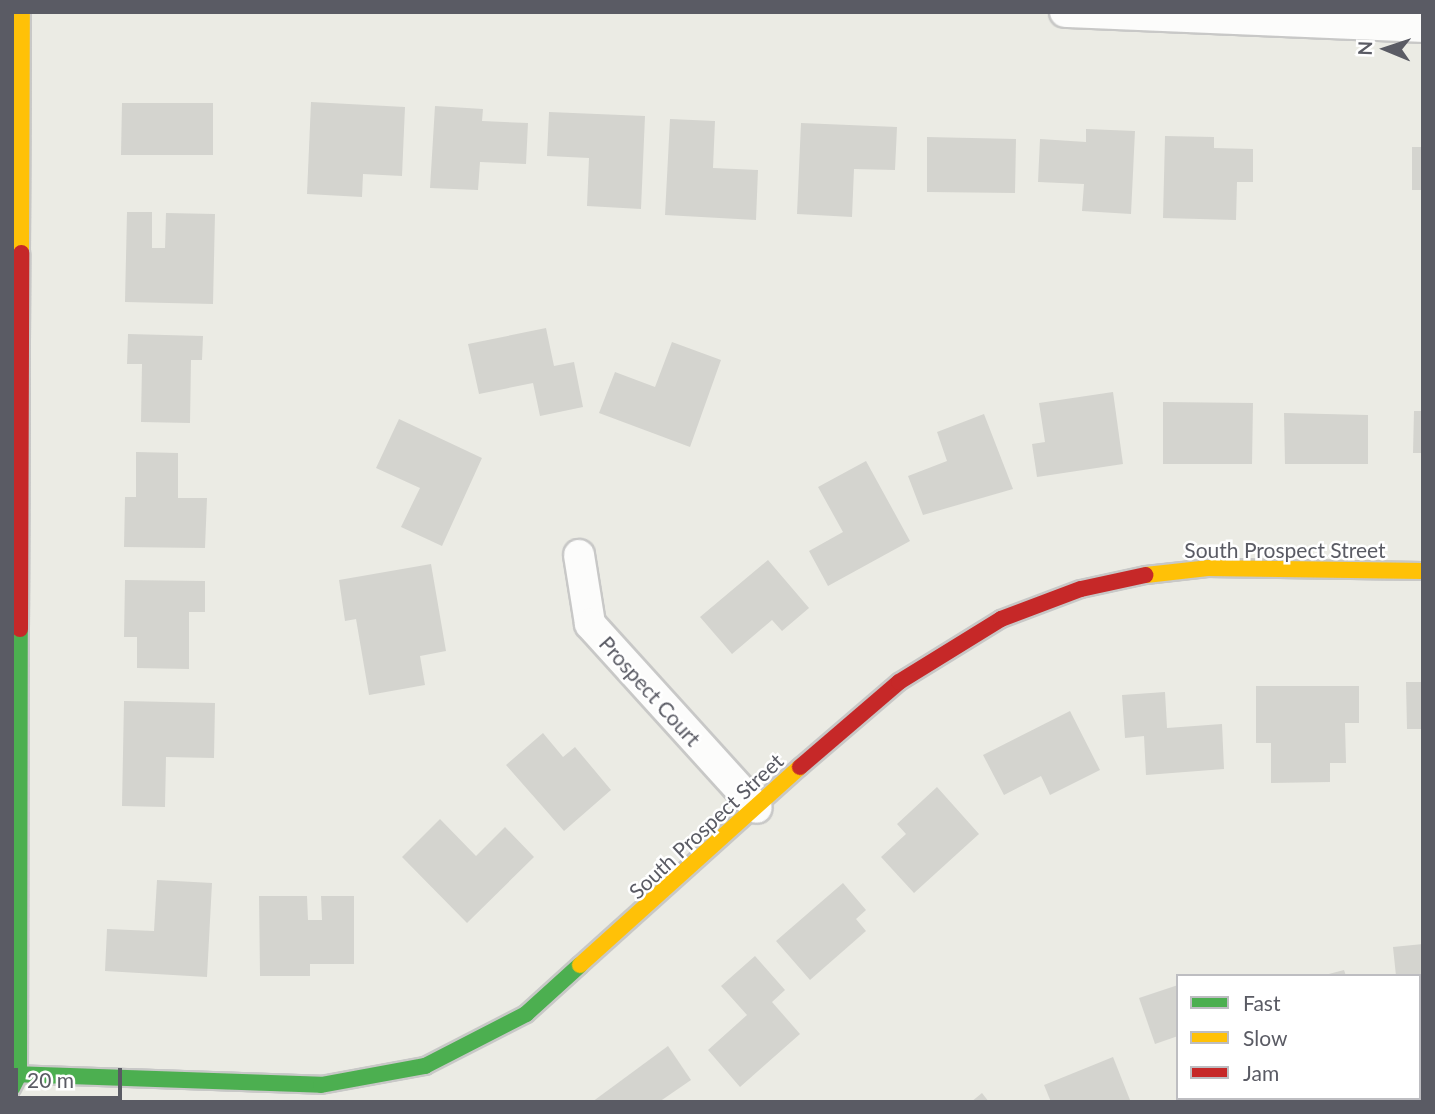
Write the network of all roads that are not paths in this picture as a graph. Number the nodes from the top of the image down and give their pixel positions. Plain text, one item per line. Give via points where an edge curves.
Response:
1 (22, 12) edge
2 (1065, 12) edge
3 (1423, 27) edge
4 (579, 555) dead end
5 (1423, 571) edge
6 (757, 808) junction
7 (14, 1079) edge

1 - 7 street
2 - 3 street
4 - 6 street, Prospect Court via 590,624
5 - 6 street, South Prospect Street via 1208,568 1140,576 1040,603 963,639 899,682
6 - 7 street, South Prospect Street via 526,1014 425,1066 321,1085

